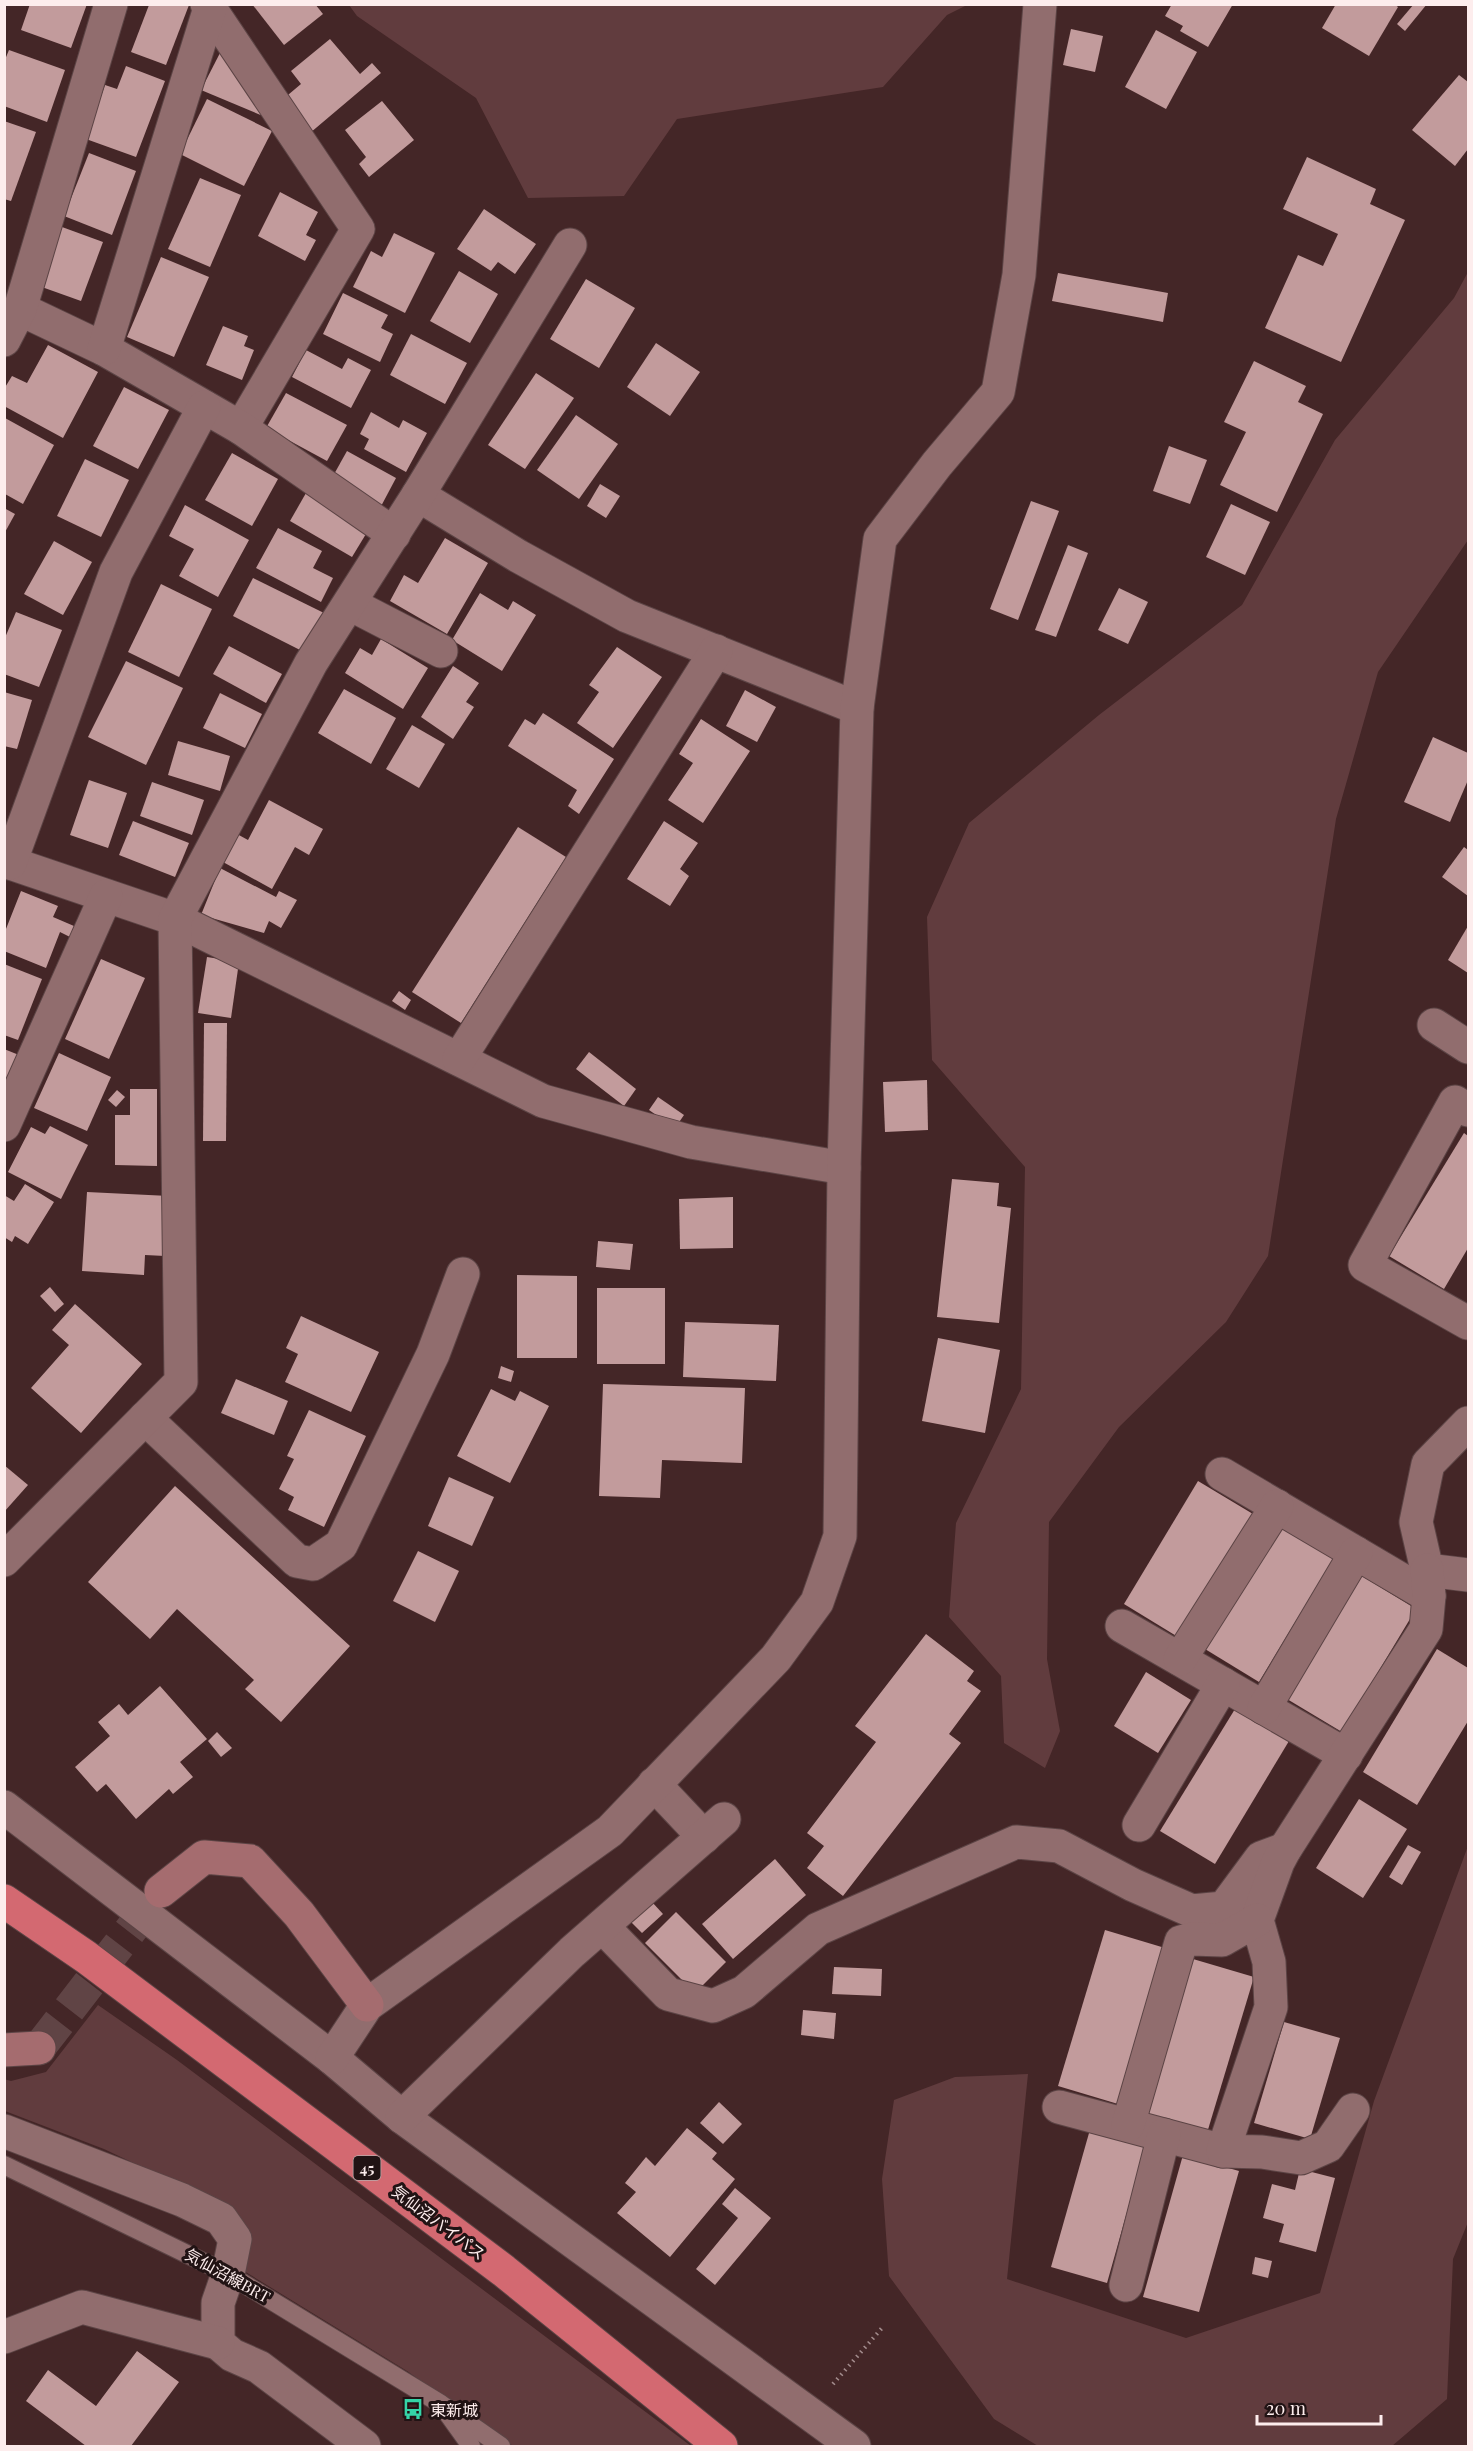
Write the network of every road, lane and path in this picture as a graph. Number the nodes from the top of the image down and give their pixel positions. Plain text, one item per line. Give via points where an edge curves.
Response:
1 (111, 4) edge
2 (1040, 4) edge
3 (208, 6) edge
4 (570, 245) dead end
5 (20, 309) junction
6 (4, 340) edge
7 (104, 350) junction
8 (204, 407) junction
9 (241, 428) junction
10 (418, 495) junction
11 (394, 534) junction
12 (350, 604) junction
13 (441, 651) dead end
14 (716, 651) junction
15 (857, 708) junction
16 (7, 862) edge
17 (106, 896) junction
18 (175, 919) junction
19 (1434, 1025) dead end
20 (1468, 1047) edge
21 (459, 1059) junction
22 (1468, 1110) edge
23 (4, 1125) edge
24 (844, 1167) junction
25 (463, 1275) dead end
26 (1468, 1323) edge
27 (145, 1418) junction
28 (1468, 1423) edge
29 (1222, 1474) dead end
30 (1277, 1506) junction
31 (1356, 1553) junction
32 (4, 1560) edge
33 (1468, 1575) edge
34 (1428, 1583) junction
35 (1122, 1626) dead end
36 (1180, 1659) junction
37 (1223, 1684) junction
38 (1264, 1708) junction
39 (1346, 1755) junction
40 (663, 1794) junction
41 (4, 1807) edge
42 (1139, 1825) dead end
43 (1285, 1849) junction
44 (161, 1890) tunnel mouth
45 (4, 1901) edge
46 (1257, 1920) junction
47 (602, 1926) junction
48 (367, 2006) junction
49 (39, 2049) dead end
50 (4, 2050) edge
51 (332, 2058) junction
52 (1059, 2107) dead end
53 (1353, 2110) dead end
54 (402, 2117) junction
55 (1128, 2125) junction
56 (4, 2131) edge
57 (1164, 2135) junction
58 (1223, 2151) junction
59 (4, 2165) edge
60 (228, 2274) junction
61 (1126, 2285) dead end
62 (882, 2328) dead end
63 (4, 2337) edge
64 (218, 2343) junction
65 (441, 2404) junction
66 (808, 2412) junction
67 (364, 2446) edge
68 (471, 2446) edge
69 (501, 2446) edge
70 (721, 2446) edge
71 (854, 2446) edge

1 - 5 street
2 - 15 street via 1019,275 998,392 880,539
3 - 7 street
3 - 9 street via 358,229
4 - 10 street
5 - 6 street
5 - 7 street
7 - 8 street
8 - 9 street
8 - 16 street via 116,572
9 - 11 street
10 - 11 street
10 - 14 street via 627,616
11 - 12 street
12 - 13 street
12 - 18 street via 311,663
14 - 15 street
14 - 21 street
15 - 24 street
16 - 17 street
17 - 18 street
17 - 23 street
18 - 21 street
18 - 27 street via 181,1382
19 - 20 street
21 - 24 street via 543,1101 691,1142
22 - 26 street via 1455,1102 1365,1265
24 - 40 street via 840,1536 817,1602 776,1658
25 - 27 street via 433,1354 341,1545 313,1564 297,1561
27 - 32 street
28 - 34 street via 1428,1464 1416,1522
29 - 30 street
30 - 31 street
30 - 36 street
31 - 34 street
31 - 38 street
33 - 34 street
34 - 39 street via 1426,1629
35 - 36 street
36 - 37 street
37 - 38 street
37 - 42 street
38 - 39 street
39 - 43 street
40 - 47 street via 714,1828
40 - 48 street
41 - 51 street
43 - 46 street
43 - 47 street via 1261,1858 1224,1908 1192,1911 1059,1846 1016,1842 818,1929 744,1992 713,2006 668,1994
44 - 48 street via 204,1857 250,1861 299,1914
45 - 70 highway, 気仙沼バイパス / 45 via 504,2271
46 - 55 street via 1222,1940 1180,1942
46 - 58 street via 1269,1962 1271,2007
47 - 54 street
48 - 51 street
49 - 50 street
51 - 54 street
52 - 55 street
53 - 58 street via 1328,2146 1301,2158
54 - 66 street
55 - 57 street
56 - 60 street via 221,2219 235,2239
57 - 58 street
57 - 61 street
59 - 60 lane, 気仙沼線BRT
60 - 64 street via 218,2303
60 - 65 lane, 気仙沼線BRT
62 - 66 path
63 - 64 street via 82,2307
64 - 67 street via 232,2355 259,2367
65 - 68 lane, 気仙沼線BRT
65 - 69 lane, 気仙沼線BRT
66 - 71 street

